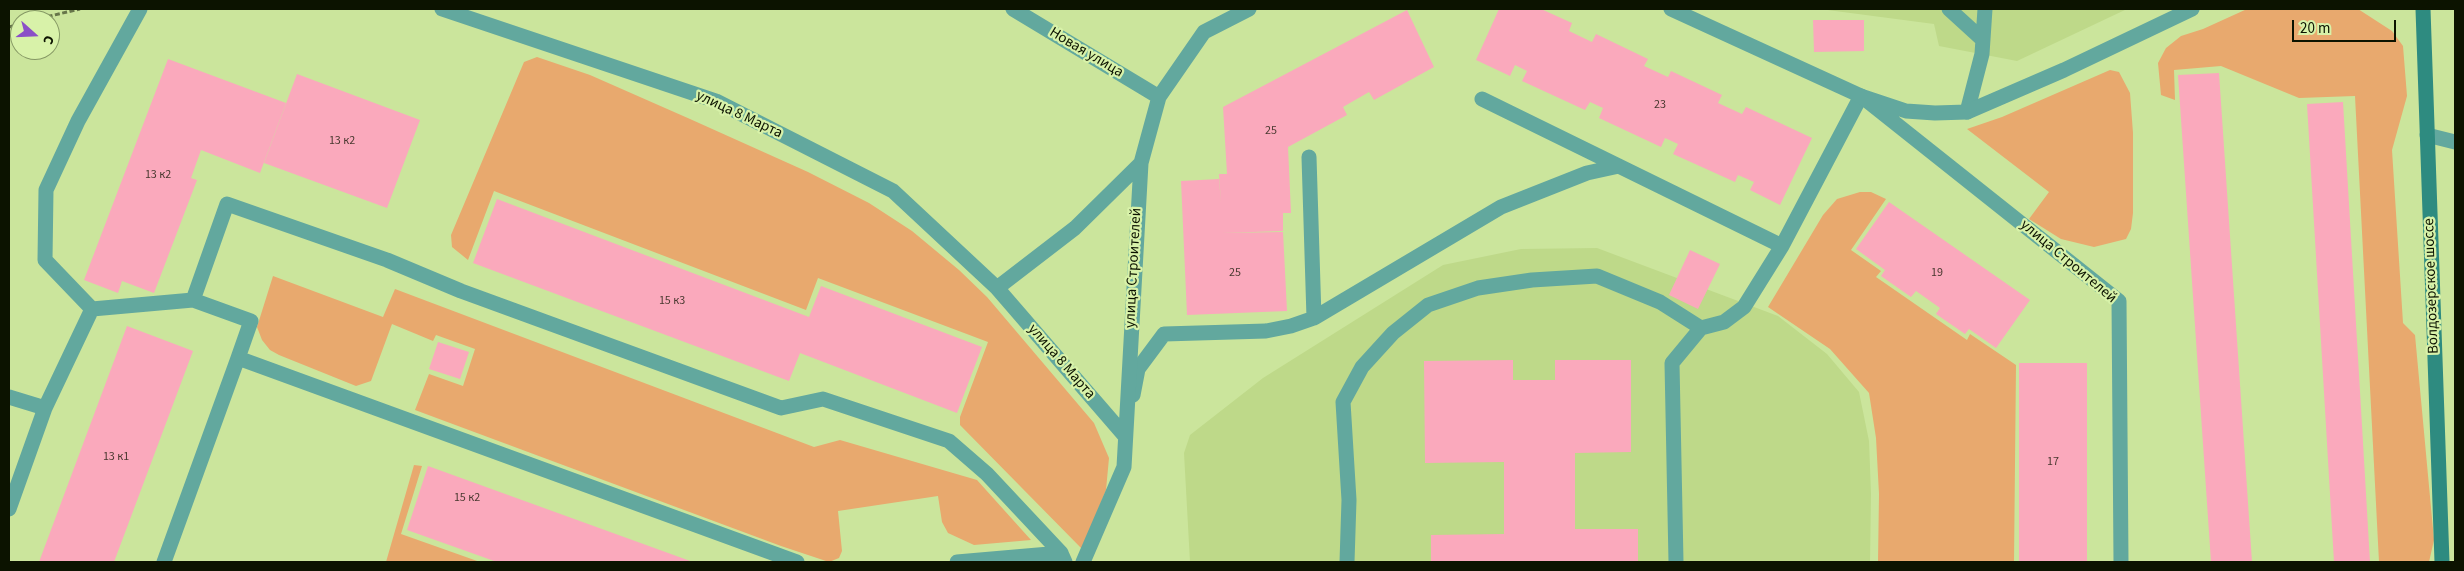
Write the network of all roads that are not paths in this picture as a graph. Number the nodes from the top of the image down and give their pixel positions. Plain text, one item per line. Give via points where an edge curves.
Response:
1 (140, 9) edge
2 (442, 9) edge
3 (1013, 9) edge
4 (1249, 9) edge
5 (1671, 9) edge
6 (1949, 9) edge
7 (1985, 9) edge
8 (2192, 9) edge
9 (2423, 9) edge
10 (1983, 40) junction
11 (1862, 96) junction
12 (1159, 97) junction
13 (1482, 99) dead end
14 (1967, 112) junction
15 (2427, 135) junction
16 (2455, 142) edge
17 (1309, 157) dead end
18 (1141, 163) junction
19 (1619, 166) junction
20 (1782, 246) junction
21 (997, 288) junction
22 (193, 300) junction
23 (92, 309) junction
24 (1314, 318) junction
25 (1701, 328) junction
26 (238, 358) junction
27 (9, 397) edge
28 (45, 408) junction
29 (1125, 436) junction
30 (9, 509) edge
31 (1063, 557) edge
32 (164, 562) edge
33 (798, 562) edge
34 (958, 562) edge
35 (1083, 562) edge
36 (1347, 562) edge
37 (1676, 562) edge
38 (2121, 562) edge
39 (2442, 562) edge

1 - 23 street via 78,121 46,190 45,260
2 - 21 street, улица 8 Марта via 716,101 893,191
3 - 12 street, Новая улица
4 - 12 street, улица Строителей via 1204,32
5 - 11 street, улица Строителей
6 - 10 street
7 - 10 street
8 - 14 street, улица Строителей
9 - 15 main road, Волдозерское шоссе
10 - 14 street
11 - 14 street, улица Строителей via 1906,111
11 - 20 street
11 - 38 street, улица Строителей via 2119,301
12 - 18 street, улица Строителей
13 - 19 street
15 - 16 street
15 - 39 main road, Волдозерское шоссе
17 - 24 street
18 - 21 street via 1075,228
18 - 29 street, улица Строителей
19 - 20 street
19 - 24 street via 1587,172 1501,207
20 - 25 street via 1744,307 1724,322
21 - 29 street, улица 8 Марта
22 - 23 street
22 - 26 street via 251,321
22 - 31 street via 227,204 387,260 461,291 781,408 823,399 948,441 987,474
23 - 28 street
24 - 29 street via 1266,331 1164,334 1138,369
25 - 36 street via 1660,302 1598,276 1532,280 1478,288 1428,305 1393,333 1362,367 1343,402 1349,500
25 - 37 street via 1672,363
26 - 32 street
26 - 33 street
27 - 28 street
28 - 30 street
29 - 35 street, улица Строителей via 1124,467
31 - 34 street

